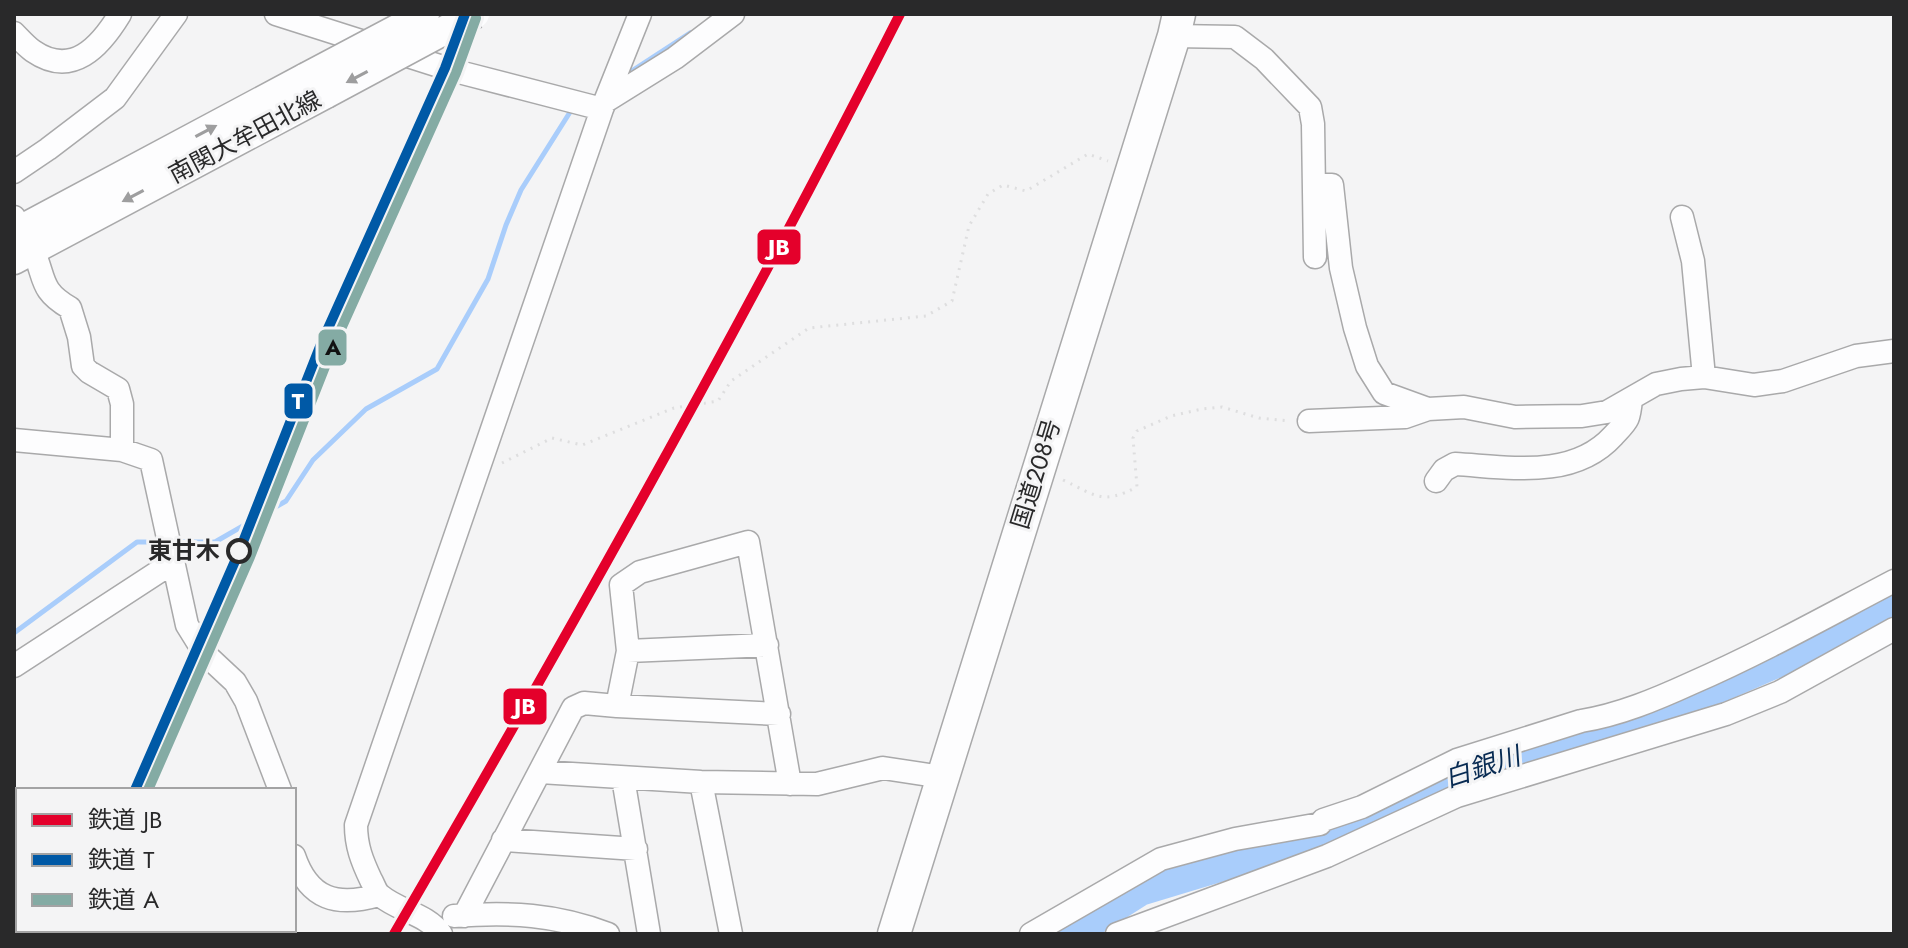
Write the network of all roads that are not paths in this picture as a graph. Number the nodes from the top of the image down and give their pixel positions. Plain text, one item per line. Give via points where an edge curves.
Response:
1 (120, 14) edge
2 (176, 14) edge
3 (276, 14) edge
4 (425, 14) edge
5 (475, 14) edge
6 (640, 14) edge
7 (733, 14) edge
8 (1177, 25) edge
9 (14, 33) edge
10 (316, 86) junction
11 (604, 105) junction
12 (14, 172) edge
13 (1314, 185) junction
14 (1682, 217) dead end
15 (19, 238) edge
16 (1315, 257) dead end
17 (1894, 351) edge
18 (1704, 377) junction
19 (1631, 399) junction
20 (1428, 409) junction
21 (1309, 421) road end
22 (14, 440) edge
23 (122, 450) junction
24 (1436, 481) dead end
25 (172, 563) junction
26 (1894, 581) edge
27 (1894, 629) edge
28 (767, 645) junction
29 (628, 651) junction
30 (14, 666) edge
31 (617, 706) junction
32 (779, 714) junction
33 (540, 772) junction
34 (942, 777) junction
35 (623, 778) junction
36 (701, 782) junction
37 (790, 784) junction
38 (279, 788) edge
39 (503, 840) junction
40 (636, 849) junction
41 (296, 862) edge
42 (379, 895) junction
43 (464, 916) junction
44 (439, 931) edge
45 (608, 934) edge
46 (649, 934) edge
47 (731, 934) edge
48 (894, 934) edge
49 (1031, 934) edge
50 (1117, 934) edge

1 - 9 street via 96,46 65,62 33,51
2 - 12 street via 115,98
3 - 11 street via 455,71
4 - 10 main road, 南関大牟田北線, bridge
5 -> 10 main road, 南関大牟田北線, bridge
6 - 11 street
7 - 11 street
8 - 13 street via 1235,37 1310,107
8 - 34 highway, 国道208号
10 - 15 main road, 南関大牟田北線
11 - 42 street via 356,825 360,857
13 - 16 street
13 - 20 street via 1332,185 1341,268 1367,366 1384,393
14 - 18 street via 1693,261
15 - 23 street via 47,290 70,308 83,366 118,389
17 - 18 street via 1856,356 1783,381 1754,385
18 - 19 street via 1656,384
19 - 20 street via 1607,412 1582,416 1515,417 1464,407
19 - 24 street via 1629,418 1586,458 1540,468 1455,464
20 - 21 street via 1405,417
22 - 23 street
23 - 25 street via 151,460
25 - 30 street
25 - 38 street via 187,625 246,701
26 - 49 street via 1751,657 1670,693 1457,760 1320,824 1161,859
27 - 50 street via 1780,692 1726,714 1457,796 1327,856
28 - 29 street
28 - 29 street via 748,542 640,572 621,585
28 - 32 street
29 - 31 street
31 - 32 street
31 - 33 street via 584,703 573,708
32 - 37 street
33 - 35 street
33 - 39 street
34 - 37 street via 883,768 817,784
34 - 48 highway, 国道208号
35 - 36 street
35 - 40 street
36 - 37 street
36 - 47 street
39 - 40 street
39 - 43 street
40 - 46 street
41 - 42 street via 321,895 357,901
42 - 44 street
43 - 44 street via 452,917
43 - 45 street via 553,918

